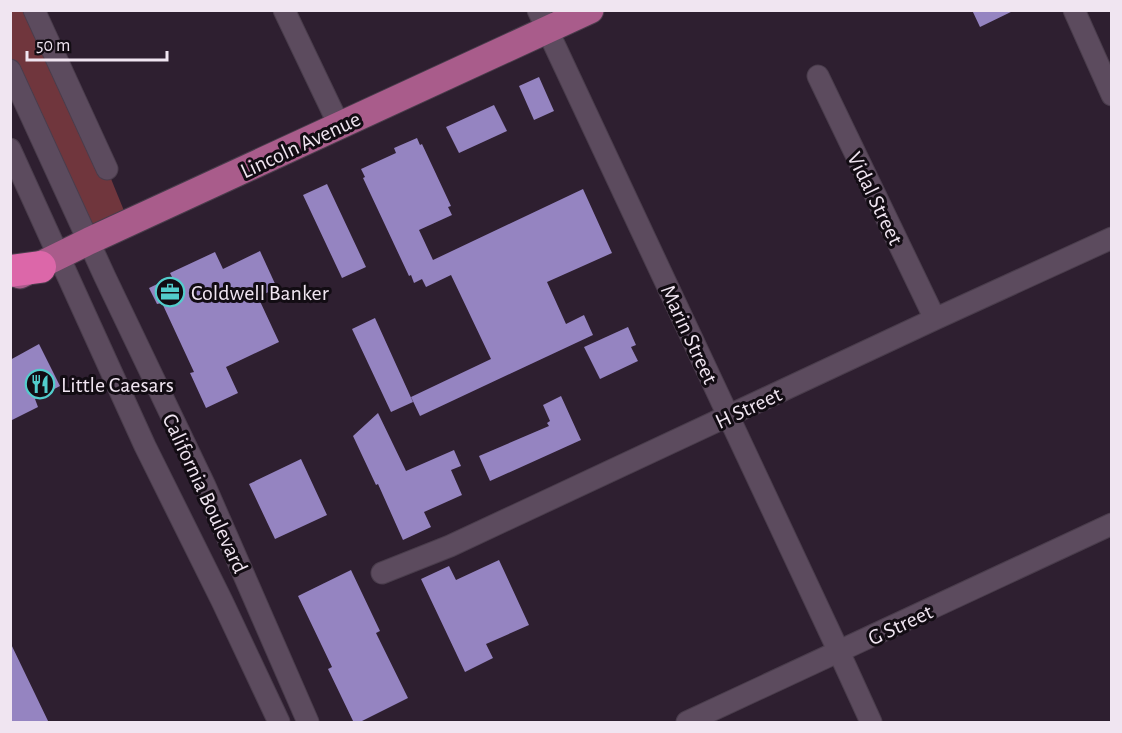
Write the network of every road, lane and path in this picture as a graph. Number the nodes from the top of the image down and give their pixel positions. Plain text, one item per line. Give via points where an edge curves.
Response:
1 (34, 10) edge
2 (284, 10) edge
3 (590, 10) edge
4 (1074, 10) edge
5 (543, 20) edge
6 (10, 70) edge
7 (818, 76) dead end
8 (1112, 94) edge
9 (339, 125) junction
10 (10, 149) edge
11 (107, 170) dead end
12 (1112, 238) edge
13 (89, 241) junction
14 (37, 264) edge
15 (10, 279) edge
16 (935, 319) junction
17 (729, 416) junction
18 (1112, 524) edge
19 (382, 573) dead end
20 (839, 652) junction
21 (279, 723) edge
22 (308, 723) edge
23 (687, 723) edge
24 (871, 723) edge

1 - 11 street
2 - 9 street
3 - 5 main road, Lincoln Avenue
4 - 8 street
5 - 9 main road, Lincoln Avenue
5 - 17 street, Marin Street
6 - 13 street, California Boulevard
7 - 16 street, Vidal Street
9 - 13 main road, Lincoln Avenue
10 - 14 street, California Boulevard
12 - 16 street, H Street
13 - 14 main road, Lincoln Avenue
13 - 22 street, California Boulevard via 205,486
14 - 15 main road, Lincoln Avenue
14 - 21 street, California Boulevard via 145,446
16 - 17 street, H Street
17 - 19 street, H Street via 450,546
17 - 20 street, Marin Street
18 - 20 street, G Street
20 - 23 street, G Street
20 - 24 street, Marin Street

